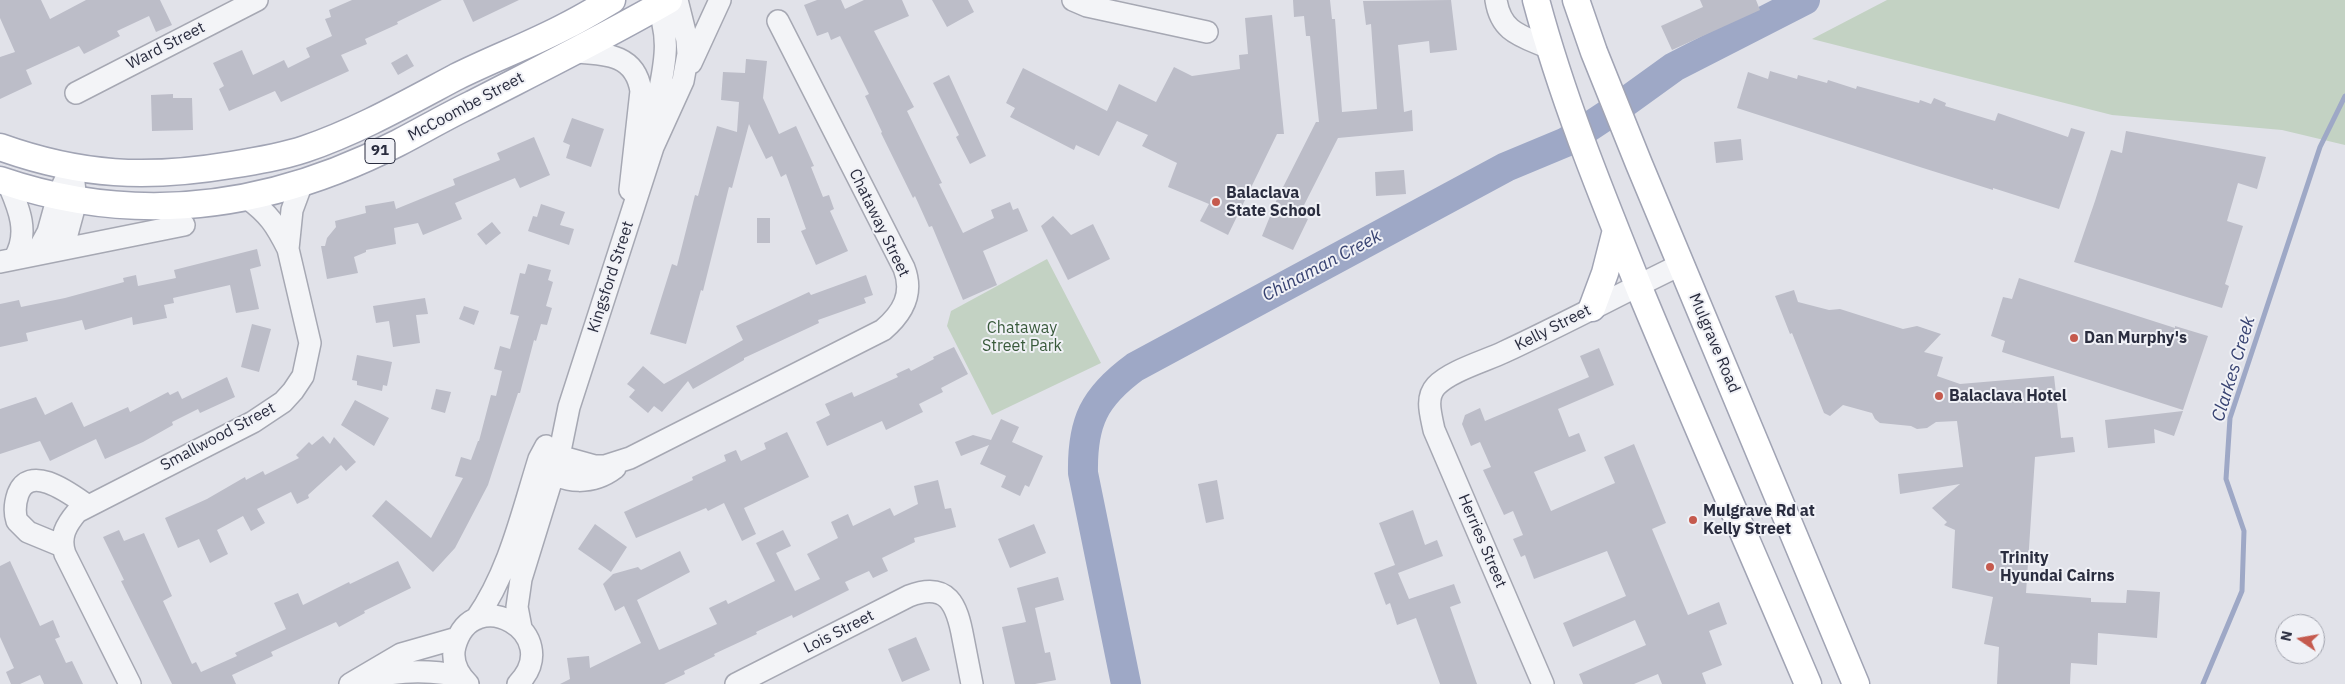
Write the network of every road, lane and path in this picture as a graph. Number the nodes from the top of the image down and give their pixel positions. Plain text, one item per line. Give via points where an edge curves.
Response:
1 (257, 0) edge
2 (597, 0) edge
3 (612, 0) edge
4 (720, 0) edge
5 (1073, 0) edge
6 (1496, 0) edge
7 (1536, 0) edge
8 (1576, 0) edge
9 (665, 2) edge
10 (778, 22) dead end
11 (566, 26) junction
12 (1206, 32) dead end
13 (1549, 48) junction
14 (573, 52) junction
15 (683, 81) junction
16 (76, 93) dead end
17 (0, 147) edge
18 (653, 148) junction
19 (72, 168) junction
20 (4, 181) edge
21 (302, 183) junction
22 (247, 198) junction
23 (67, 199) junction
24 (184, 225) dead end
25 (1616, 230) junction
26 (624, 237) junction
27 (63, 249) junction
28 (288, 249) junction
29 (36, 254) junction
30 (7, 261) edge
31 (1682, 264) junction
32 (1638, 285) junction
33 (1592, 308) junction
34 (1430, 396) joint
35 (550, 463) junction
36 (88, 506) junction
37 (62, 546) junction
38 (476, 619) junction
39 (521, 628) junction
40 (457, 638) junction
41 (464, 680) edge
42 (524, 681) edge
43 (744, 682) edge
44 (352, 683) edge
45 (130, 684) edge
46 (972, 684) edge
47 (1543, 684) edge
48 (1808, 684) edge
49 (1856, 684) edge

1 - 16 street, Ward Street
2 - 11 street
3 - 11 main road, McCoombe Street / 91
4 - 15 street
5 - 12 street via 1087,6
6 - 13 street via 1500,18 1512,32
7 - 13 main road
8 - 31 main road, Mulgrave Road via 1609,90
9 - 14 main road, McCoombe Street / 91
9 - 15 street, Kingsford Street via 687,40
9 - 18 street, Kingsford Street via 666,53 655,109
10 - 35 street, Chataway Street via 904,268 909,294 900,313 883,330 630,458 605,466
11 - 19 main road, McCoombe Street / 91 via 369,122 305,149 239,164 171,173 129,174
13 - 25 main road
14 - 21 main road, McCoombe Street / 91 via 397,144
14 - 26 street via 609,54 632,68 639,79 641,91
15 - 18 street, Kingsford Street
17 - 19 main road, 91
18 - 26 street, Kingsford Street
19 - 23 street
20 - 23 main road, 91
20 - 30 street via 20,211 22,227 20,249
21 - 22 main road, McCoombe Street / 91
21 - 28 street, Smallwood Street via 292,210
22 - 23 main road, McCoombe Street / 91 via 187,206 146,207
22 - 28 street, Smallwood Street via 275,223
23 - 27 street
23 - 29 street
24 - 27 street
25 - 32 main road
25 - 33 main road
26 - 35 street, Kingsford Street
27 - 29 street
28 - 36 street, Smallwood Street via 310,344 303,376 294,391 252,422
29 - 30 street
31 - 32 street, Kelly Street
31 - 49 main road, Mulgrave Road
32 - 33 street, Kelly Street
32 - 48 main road
33 - 34 street, Kelly Street via 1445,378
34 - 47 street, Herries Street via 1434,430
35 - 38 street, Kingsford Street via 491,597
35 - 39 street, Kingsford Street via 521,579 517,608
36 - 37 street, Smallwood Street via 77,512 68,523
36 - 37 street via 46,482 27,482 20,488 15,506 17,521 28,532
37 - 45 street
38 - 39 street via 500,616
38 - 40 street, Kingsford Street
39 - 42 street, Kingsford Street via 531,650 531,662
40 - 41 street via 454,658
40 - 44 street via 401,654
41 - 44 street via 421,671 385,674
43 - 46 street, Lois Street via 909,596 931,591 944,594 953,603

